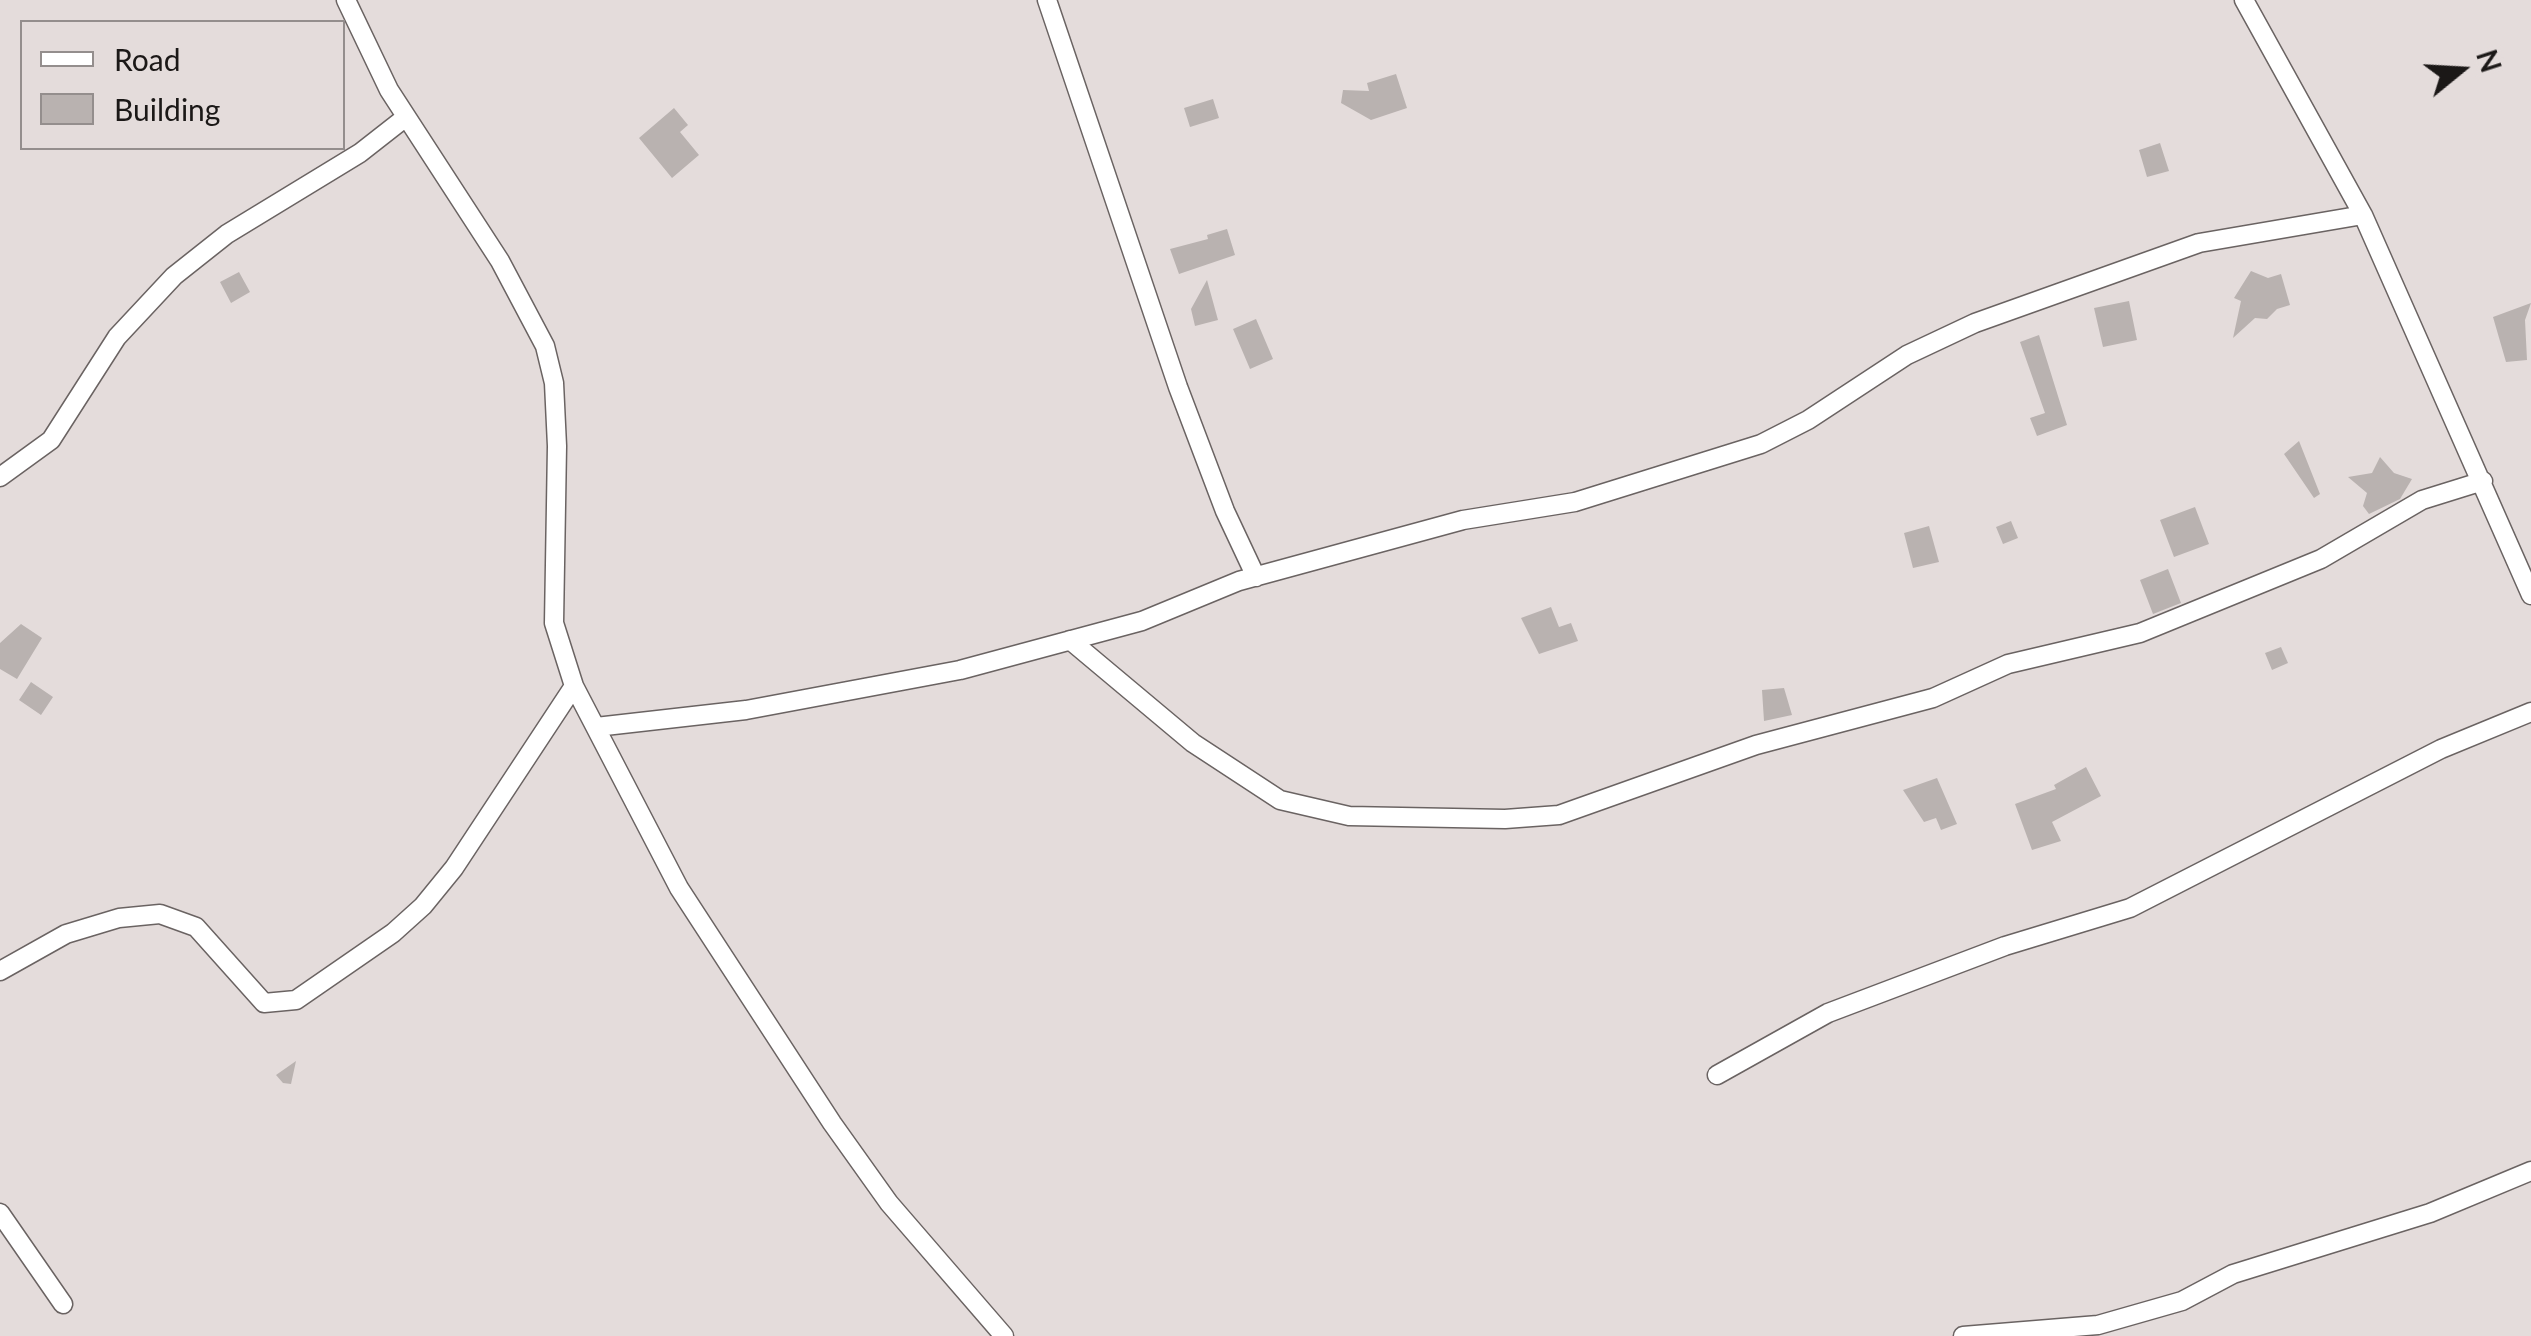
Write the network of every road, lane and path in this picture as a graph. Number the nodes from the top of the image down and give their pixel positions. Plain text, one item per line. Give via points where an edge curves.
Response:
1 (346, 0) edge
2 (1046, 0) edge
3 (2244, 0) edge
4 (406, 117) junction
5 (2364, 215) junction
6 (0, 477) edge
7 (2483, 481) junction
8 (1256, 576) junction
9 (2531, 595) edge
10 (1070, 640) junction
11 (574, 686) junction
12 (2531, 712) edge
13 (596, 727) junction
14 (0, 971) edge
15 (1716, 1076) dead end
16 (2531, 1172) edge
17 (0, 1213) edge
18 (63, 1304) dead end
19 (1004, 1336) edge
20 (1963, 1336) edge

1 - 4 street
2 - 8 street via 1178,386
3 - 5 street
4 - 6 street via 174,276 117,337 52,440
4 - 11 street via 509,276 545,346 557,446 554,623
5 - 7 street
5 - 8 street via 2199,243 1975,323 1907,355 1761,444 1576,502 1463,520
7 - 9 street
7 - 10 street via 2422,500 2321,560 2167,624 2008,664 1933,698 1756,745 1559,815 1349,816 1280,800 1193,743
8 - 10 street via 1142,621
10 - 13 street via 960,670 766,706
11 - 13 street
11 - 14 street via 422,906 296,1000 264,1003 196,927 160,914 66,934
12 - 15 street via 2441,749 2130,908 2005,946 1828,1013
13 - 19 street via 679,888 832,1123 888,1203
16 - 20 street via 2430,1213 2233,1274 2182,1301 2098,1324
17 - 18 street

